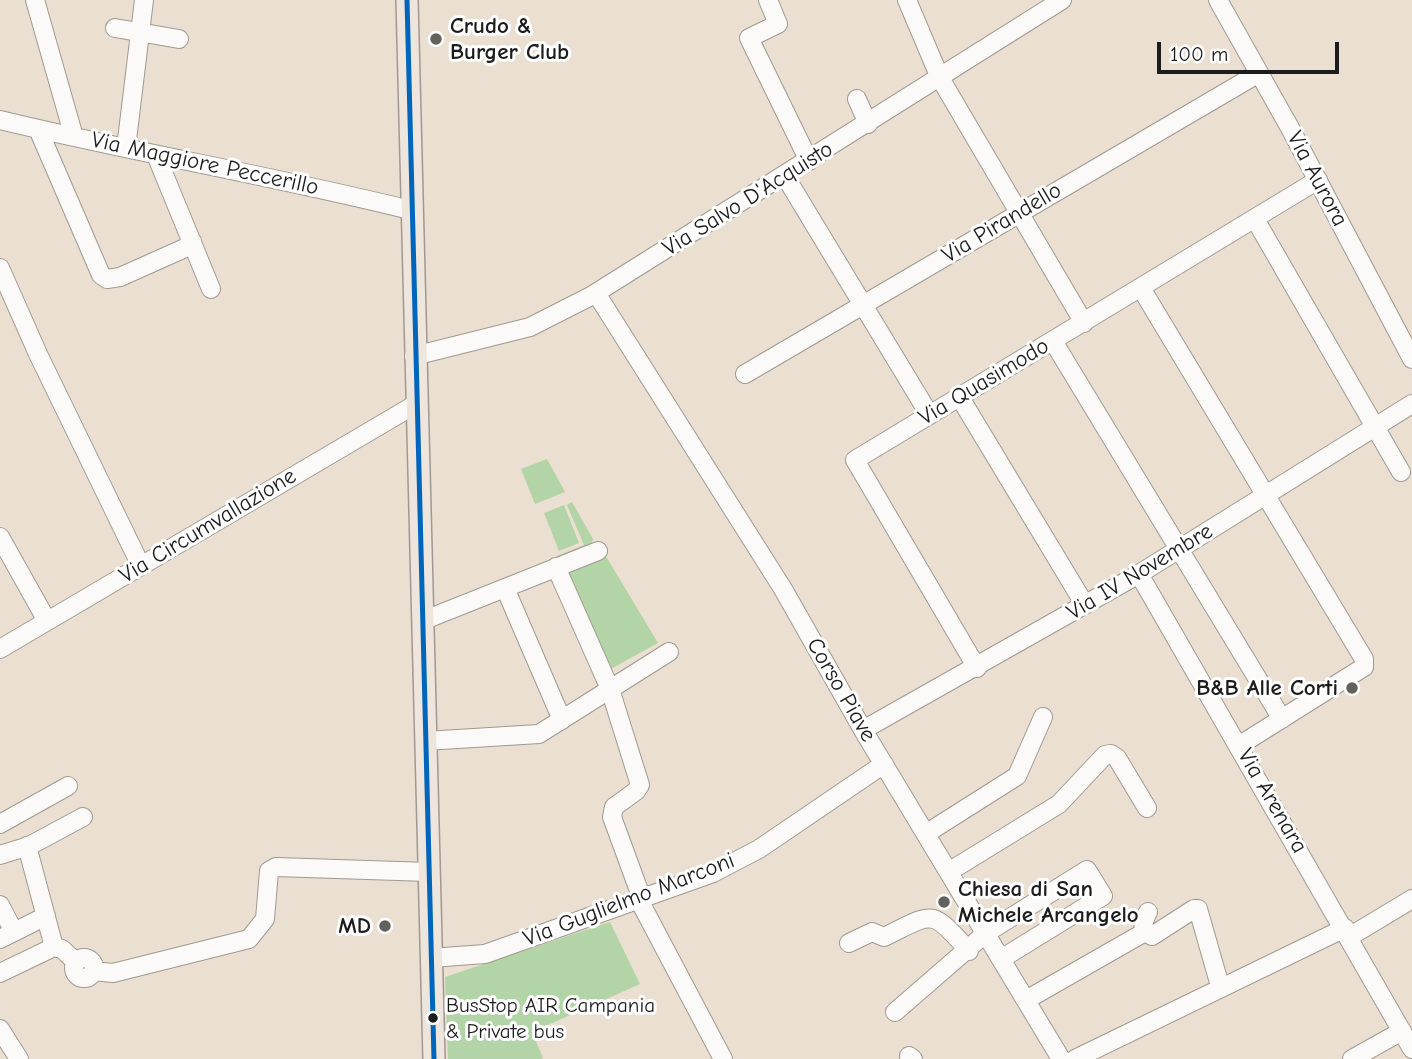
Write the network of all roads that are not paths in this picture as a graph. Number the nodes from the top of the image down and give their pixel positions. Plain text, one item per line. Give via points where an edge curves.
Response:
1 (35, 0) edge
2 (145, 0) edge
3 (407, 0) edge
4 (768, 0) edge
5 (907, 0) edge
6 (1062, 0) edge
7 (1218, 0) edge
8 (116, 27) dead end
9 (140, 32) junction
10 (179, 39) dead end
11 (1259, 73) junction
12 (940, 78) junction
13 (857, 99) dead end
14 (0, 120) edge
15 (868, 124) junction
16 (38, 129) junction
17 (74, 137) junction
18 (126, 148) junction
19 (156, 155) junction
20 (809, 161) junction
21 (785, 176) junction
22 (1318, 180) junction
23 (410, 210) junction
24 (1019, 212) junction
25 (1255, 219) junction
26 (192, 241) junction
27 (0, 268) edge
28 (621, 278) junction
29 (1141, 288) junction
30 (211, 289) dead end
31 (596, 293) junction
32 (862, 308) junction
33 (545, 319) junction
34 (1084, 323) junction
35 (616, 325) junction
36 (1053, 341) junction
37 (414, 356) junction
38 (1412, 359) edge
39 (745, 374) dead end
40 (959, 396) junction
41 (416, 404) junction
42 (1412, 404) edge
43 (929, 414) junction
44 (1376, 427) junction
45 (1401, 472) dead end
46 (1264, 496) junction
47 (0, 537) edge
48 (1181, 548) junction
49 (598, 551) dead end
50 (141, 566) junction
51 (556, 567) junction
52 (1139, 574) junction
53 (505, 588) junction
54 (1085, 605) junction
55 (47, 621) junction
56 (422, 621) junction
57 (0, 649) edge
58 (669, 652) dead end
59 (977, 668) junction
60 (610, 689) junction
61 (1043, 718) dead end
62 (1282, 719) junction
63 (562, 720) junction
64 (863, 730) junction
65 (425, 741) junction
66 (1240, 745) junction
67 (884, 764) junction
68 (68, 786) dead end
69 (1147, 808) dead end
70 (83, 817) dead end
71 (0, 824) edge
72 (927, 833) junction
73 (27, 846) junction
74 (0, 855) edge
75 (950, 871) junction
76 (429, 872) junction
77 (1412, 899) edge
78 (640, 900) junction
79 (0, 905) edge
80 (1148, 912) dead end
81 (46, 915) junction
82 (1144, 932) junction
83 (1347, 932) junction
84 (986, 933) junction
85 (7, 936) edge
86 (849, 943) dead end
87 (54, 947) junction
88 (969, 951) junction
89 (431, 958) junction
90 (1002, 958) junction
91 (0, 973) edge
92 (1220, 986) junction
93 (1026, 1000) junction
94 (895, 1012) dead end
95 (0, 1029) edge
96 (1402, 1031) junction
97 (1412, 1049) edge
98 (19, 1059) edge
99 (434, 1059) edge
100 (723, 1059) edge
101 (1061, 1059) edge
102 (1075, 1059) edge
103 (1352, 1059) edge

1 - 17 street
2 - 9 street
3 - 23 main road
4 - 20 street via 778,24 749,38
5 - 12 street
6 - 12 street, Via Salvo D'Acquisto
7 - 11 street, Via Aurora
8 - 9 street
9 - 10 street
9 - 18 street
11 - 22 street, Via Aurora
11 - 24 street, Via Pirandello
12 - 15 street, Via Salvo D'Acquisto
12 - 24 street
13 - 15 street
14 - 16 street, Via Maggiore Peccerillo
15 - 20 street, Via Salvo D'Acquisto
16 - 17 street, Via Maggiore Peccerillo
16 - 26 street via 101,275 120,277
17 - 18 street, Via Maggiore Peccerillo
18 - 19 street, Via Maggiore Peccerillo
19 - 23 street, Via Maggiore Peccerillo via 303,183
19 - 26 street
20 - 21 street, Via Salvo D'Acquisto
21 - 28 street, Via Salvo D'Acquisto
21 - 32 street
22 - 25 street, Via Quasimodo
22 - 38 street, Via Aurora
23 - 37 main road
24 - 32 street, Via Pirandello
24 - 34 street
25 - 29 street, Via Quasimodo
25 - 44 street
26 - 30 street
27 - 50 street
28 - 31 street, Via Salvo D'Acquisto
28 - 35 street via 615,294
29 - 34 street, Via Quasimodo
29 - 46 street
31 - 33 street, Via Salvo D'Acquisto
31 - 35 street, Corso Piave
32 - 39 street, Via Pirandello
32 - 43 street
33 - 35 street via 588,311 600,313
33 - 37 street, Via Salvo D'Acquisto via 530,327
34 - 36 street, Via Quasimodo
35 - 64 street, Corso Piave via 783,589
36 - 40 street, Via Quasimodo
36 - 48 street
37 - 41 main road
40 - 43 street, Via Quasimodo
40 - 54 street
41 - 50 street, Via Circumvallazione
41 - 56 main road
42 - 44 street, Via IV Novembre
43 - 59 street, Via Quasimodo via 855,460
44 - 45 street
44 - 46 street, Via IV Novembre
46 - 48 street, Via IV Novembre
46 - 62 street via 1364,659 1364,667
47 - 55 street
48 - 52 street, Via IV Novembre
48 - 62 street
49 - 51 street
50 - 55 street, Via Circumvallazione
51 - 53 street
51 - 60 street
52 - 54 street, Via IV Novembre
52 - 66 street, Via Arenara
53 - 56 street
53 - 63 street
54 - 59 street, Via IV Novembre
55 - 57 street, Via Circumvallazione
56 - 65 main road
58 - 60 street
59 - 64 street, Via IV Novembre
60 - 63 street
60 - 78 street via 640,788 614,807 612,817
61 - 72 street via 1017,776
62 - 66 street
63 - 65 street via 539,734
64 - 67 street, Corso Piave
65 - 76 main road
66 - 83 street, Via Arenara
67 - 72 street, Corso Piave
67 - 78 street, Via Guglielmo Marconi via 760,849 713,873
68 - 71 street
69 - 75 street via 1117,758 1105,755 1059,804
70 - 73 street
72 - 75 street, Corso Piave
73 - 74 street
73 - 81 street
75 - 84 street, Corso Piave
76 - 87 street via 272,868 265,919 249,939 113,973 93,971 79,976 76,962
76 - 89 main road
77 - 83 street
78 - 89 street, Via Guglielmo Marconi via 485,954
78 - 100 street
79 - 85 street
80 - 82 street
81 - 85 street
81 - 87 street
82 - 92 street via 1152,936 1198,909
82 - 93 street
83 - 92 street
83 - 96 street, Via Arenara
84 - 88 street
84 - 90 street, Corso Piave
84 - 90 street via 1087,870 1103,896
86 - 88 street via 872,932 884,937 922,919 935,918
87 - 91 street
88 - 94 street
89 - 99 main road
90 - 93 street, Corso Piave
92 - 102 street
93 - 101 street, Corso Piave
95 - 98 street
96 - 97 street, Via Arenara
96 - 103 street

